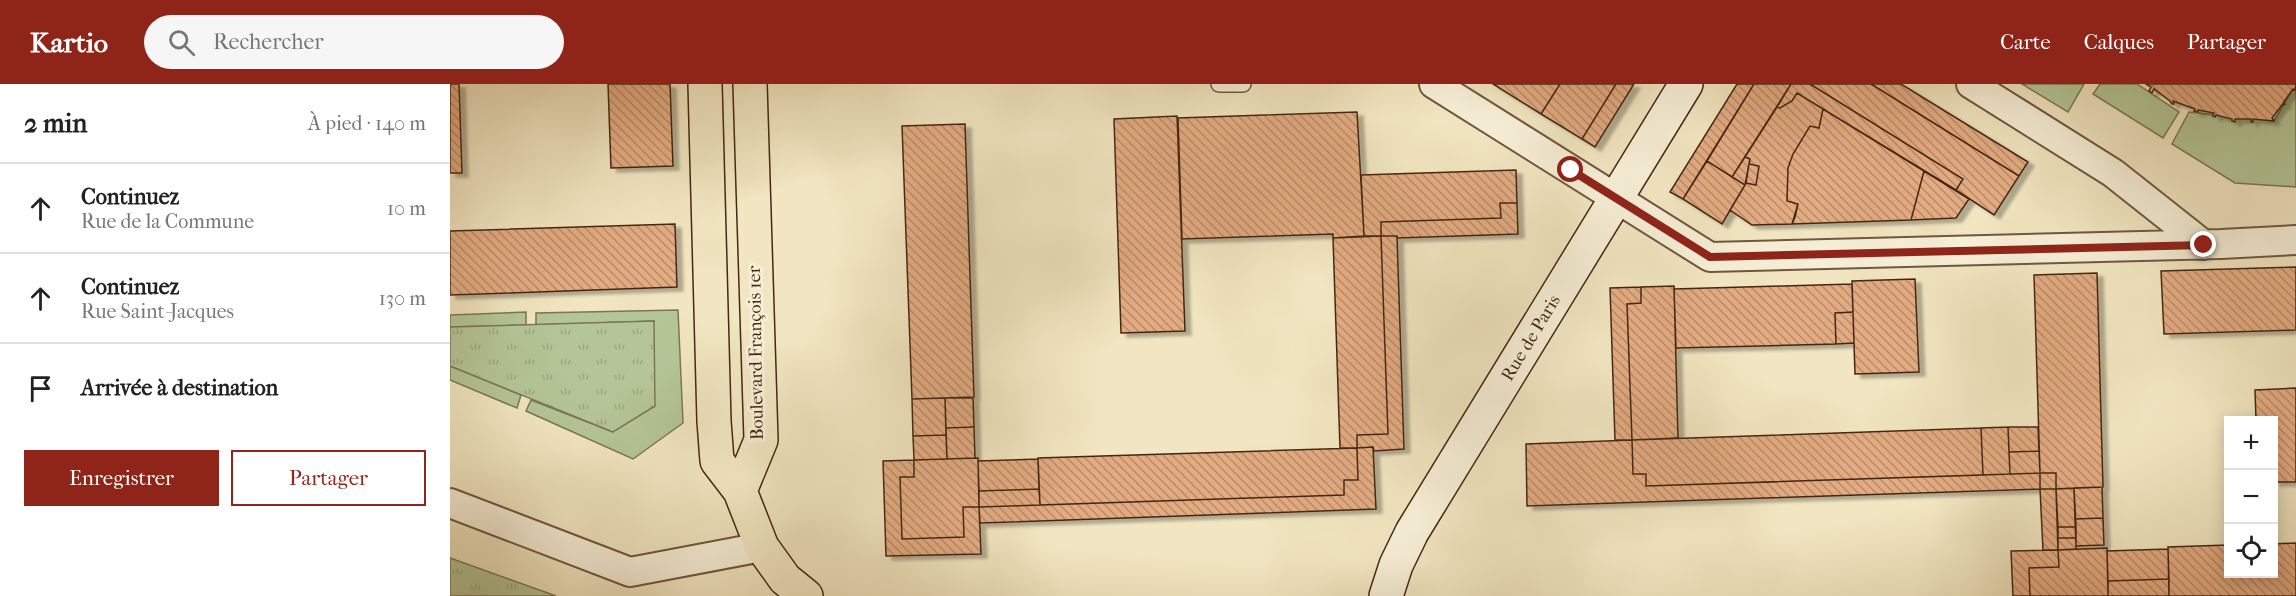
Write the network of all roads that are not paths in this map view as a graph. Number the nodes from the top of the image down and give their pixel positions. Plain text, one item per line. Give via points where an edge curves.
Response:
1 (705, 84) edge
2 (750, 84) edge
3 (1219, 84) edge
4 (1243, 84) edge
5 (1434, 84) edge
6 (1686, 84) edge
7 (1971, 84) edge
8 (1615, 198) junction
9 (2296, 240) edge
10 (2204, 245) junction
11 (740, 491) junction
12 (450, 503) edge
13 (762, 547) junction
14 (806, 596) edge
15 (1386, 596) edge

1 - 11 main road via 715,442 717,461
2 - 11 main road, Boulevard François 1er via 761,440
3 - 4 lane
5 - 8 street
6 - 8 main road, Rue de Paris
7 - 10 street via 2114,173
8 - 10 street via 1710,257
8 - 15 main road, Rue de Paris via 1412,532
9 - 10 street
11 - 13 main road
12 - 13 street via 630,572
13 - 14 main road via 785,579

